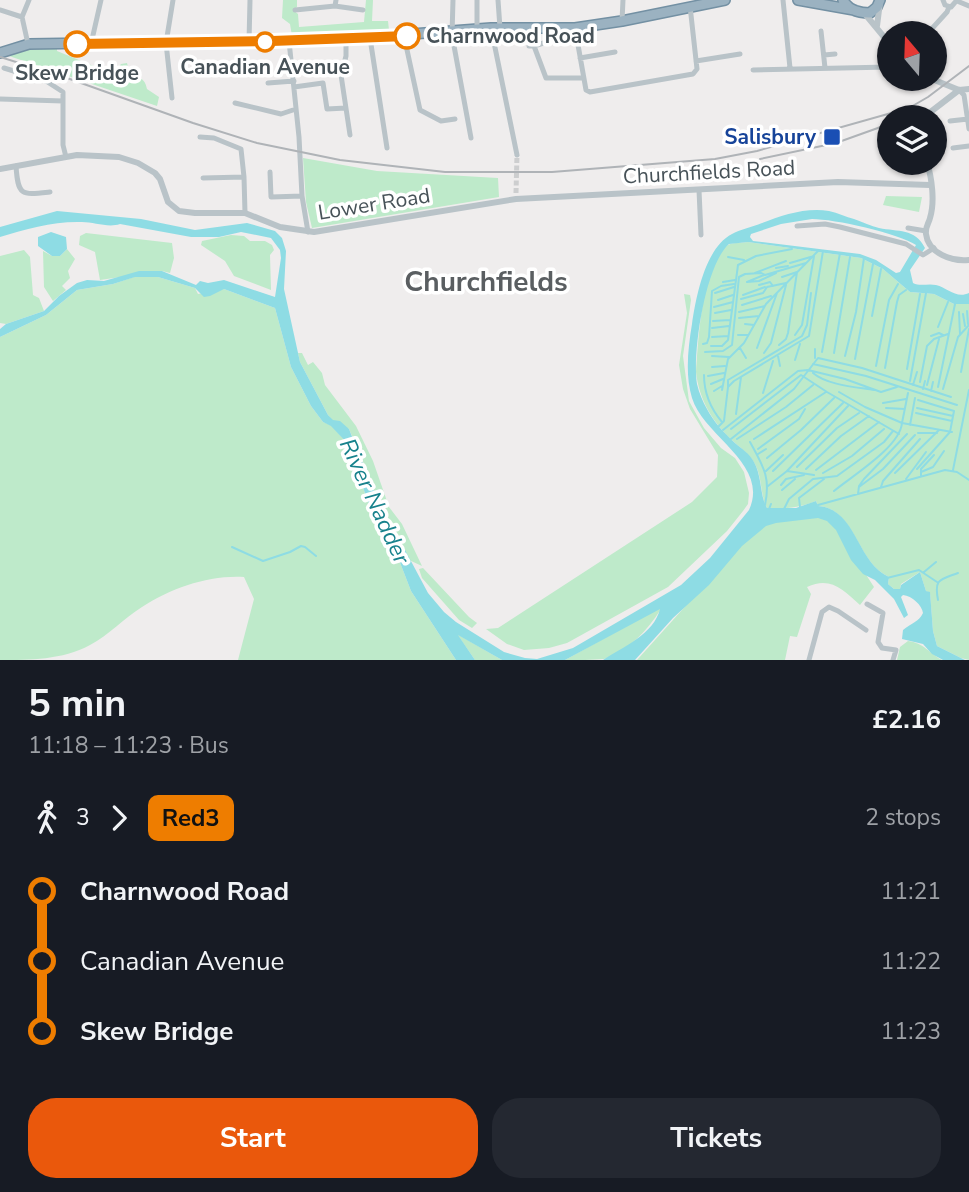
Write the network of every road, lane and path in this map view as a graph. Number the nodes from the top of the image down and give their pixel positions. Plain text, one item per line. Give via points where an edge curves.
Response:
1 (29, 0) edge
2 (102, 0) edge
3 (173, 0) edge
4 (250, 0) edge
5 (453, 0) edge
6 (477, 0) edge
7 (498, 0) edge
8 (623, 0) edge
9 (725, 0) edge
10 (783, 0) edge
11 (798, 0) edge
12 (841, 0) edge
13 (880, 0) edge
14 (943, 0) edge
15 (957, 0) edge
16 (335, 3) edge
17 (690, 6) junction
18 (827, 6) junction
19 (969, 6) edge
20 (949, 7) junction
21 (0, 10) edge
22 (295, 10) dead end
23 (363, 10) dead end
24 (859, 12) junction
25 (22, 17) junction
26 (878, 21) edge
27 (939, 21) edge
28 (622, 22) junction
29 (877, 27) edge
30 (495, 28) junction
31 (575, 28) junction
32 (477, 29) junction
33 (821, 31) dead end
34 (452, 32) junction
35 (404, 36) junction
36 (370, 38) junction
37 (345, 39) junction
38 (553, 40) dead end
39 (289, 41) junction
40 (249, 42) junction
41 (166, 43) junction
42 (29, 44) junction
43 (91, 44) junction
44 (615, 52) dead end
45 (0, 53) edge
46 (740, 54) dead end
47 (835, 54) dead end
48 (824, 55) junction
49 (580, 58) junction
50 (696, 61) junction
51 (877, 67) edge
52 (4, 68) dead end
53 (790, 68) junction
54 (825, 68) junction
55 (753, 70) dead end
56 (583, 78) junction
57 (268, 83) dead end
58 (294, 84) junction
59 (947, 85) edge
60 (969, 89) edge
61 (959, 90) junction
62 (172, 98) dead end
63 (0, 99) edge
64 (63, 101) junction
65 (235, 103) dead end
66 (939, 105) edge
67 (346, 108) junction
68 (296, 109) junction
69 (455, 119) dead end
70 (968, 119) edge
71 (950, 121) dead end
72 (969, 129) edge
73 (350, 135) dead end
74 (200, 137) dead end
75 (471, 138) dead end
76 (969, 146) edge
77 (387, 148) dead end
78 (953, 148) dead end
79 (517, 155) tunnel mouth
80 (66, 156) junction
81 (16, 166) junction
82 (0, 169) edge
83 (270, 172) dead end
84 (929, 175) edge
85 (244, 177) junction
86 (204, 178) dead end
87 (930, 185) junction
88 (699, 190) junction
89 (50, 192) dead end
90 (302, 196) junction
91 (490, 202) joint
92 (245, 212) junction
93 (797, 226) dead end
94 (908, 228) dead end
95 (309, 232) junction
96 (926, 232) junction
97 (701, 236) dead end
98 (934, 248) junction
99 (969, 260) edge
100 (867, 604) dead end
101 (866, 630) dead end
102 (809, 660) edge
103 (893, 660) edge

1 - 25 street
2 - 43 street
3 - 41 street
4 - 40 street
5 - 34 street
6 - 32 street
7 - 30 street
8 - 28 street
9 - 17 highway
10 - 53 street
11 - 18 highway
12 - 18 highway
12 - 24 highway
13 - 24 highway via 874,11
13 - 26 street
14 - 20 street
15 - 19 street
15 - 20 street
16 - 22 street
16 - 23 street
17 - 28 highway
17 - 50 street
18 - 24 highway
20 - 27 street
21 - 25 street
24 - 29 street
25 - 42 street
28 - 31 highway
30 - 31 highway
30 - 32 highway
30 - 79 street
31 - 49 street
32 - 34 highway
33 - 48 street
34 - 35 highway
34 - 75 street
35 - 36 highway
35 - 69 street via 420,110 441,121
36 - 37 highway
36 - 77 street
37 - 39 highway
37 - 67 street via 341,75
38 - 56 street via 532,46 546,78
39 - 40 highway
39 - 58 street
40 - 41 highway
41 - 43 highway
41 - 62 street
42 - 43 highway
42 - 45 highway
44 - 49 street
46 - 50 street
47 - 48 street
48 - 54 street
49 - 56 street
50 - 56 street via 693,74 590,92
51 - 54 street
52 - 64 street via 46,80 63,92
53 - 54 street
53 - 55 street
57 - 58 street
58 - 67 street via 323,83 327,109
58 - 68 street
59 - 61 street
60 - 61 street
61 - 66 street
61 - 70 street
63 - 64 street
64 - 80 street
65 - 68 street via 281,114
67 - 73 street
68 - 90 street
70 - 71 street
70 - 72 street
74 - 85 street via 241,149
76 - 78 street
80 - 81 street, Lower Road
80 - 92 street, Lower Road via 119,157 138,163 155,173 169,202 184,213
81 - 82 street, Lower Road
81 - 89 street via 19,190 26,194
83 - 90 street via 271,197
84 - 87 street
85 - 86 street
85 - 92 street
87 - 88 street, Churchfields Road via 844,182
87 - 96 street via 931,215
88 - 91 street, Churchfields Road via 516,196
88 - 97 street
90 - 95 street
91 - 95 street, Lower Road
92 - 95 street, Lower Road via 280,227
93 - 98 street via 825,224 889,239 920,255
94 - 96 street
96 - 98 street
98 - 99 street via 949,259
100 - 103 street via 883,613 878,637 882,648 896,650
101 - 102 street via 829,607 822,612

